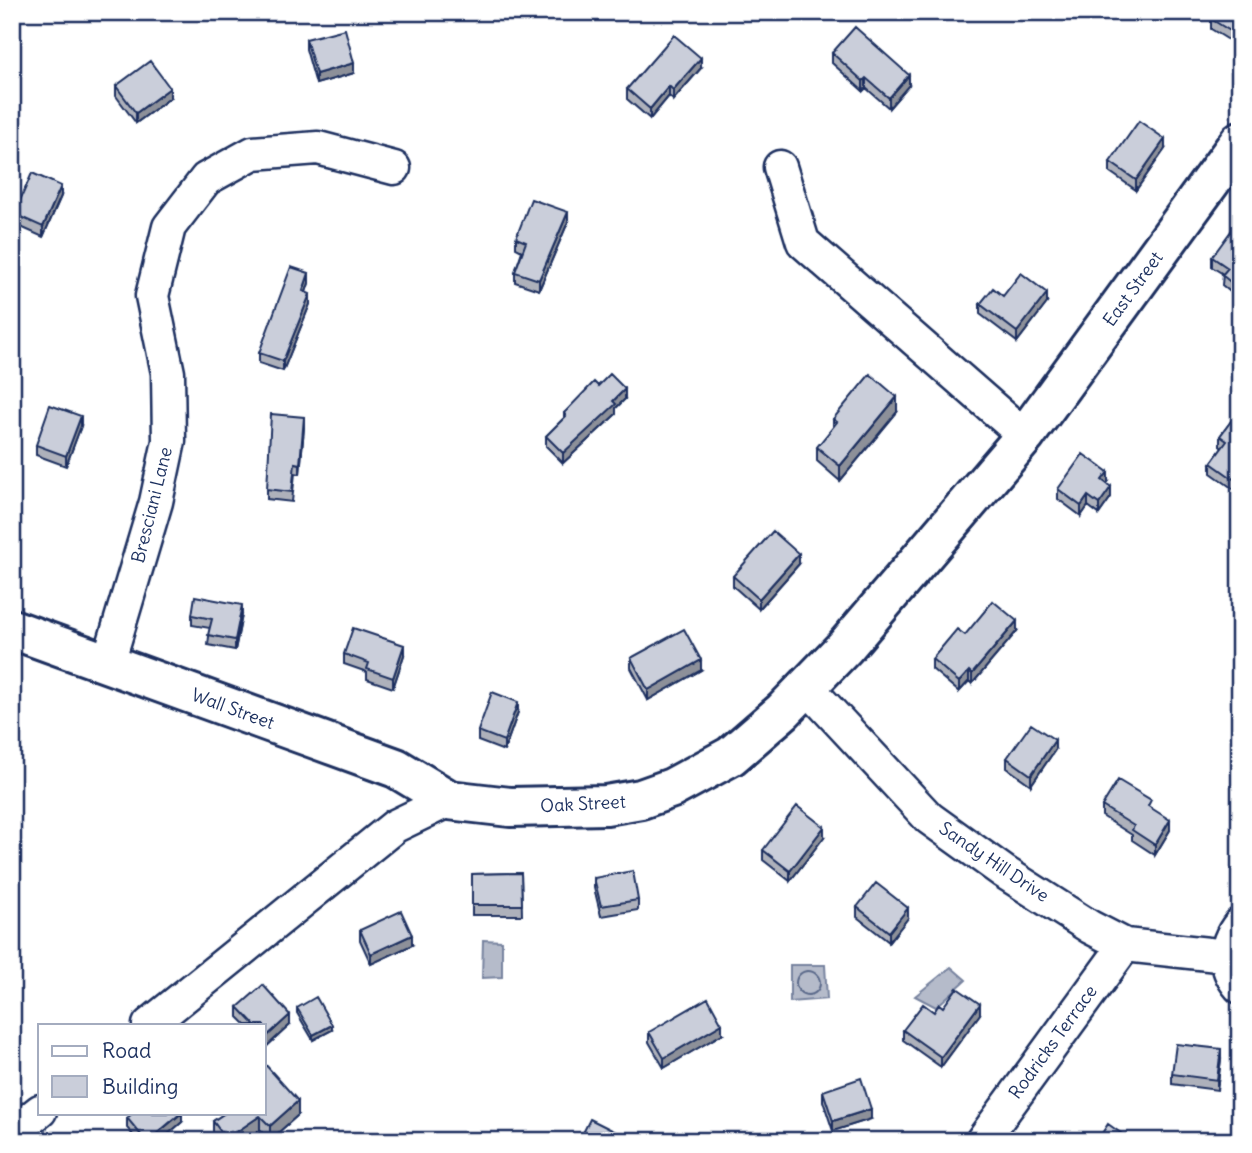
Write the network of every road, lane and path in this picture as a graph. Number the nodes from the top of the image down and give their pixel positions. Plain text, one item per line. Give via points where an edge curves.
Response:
1 (1237, 151) edge
2 (780, 167) dead end
3 (394, 168) dead end
4 (1025, 436) junction
5 (12, 629) edge
6 (108, 663) junction
7 (807, 687) junction
8 (449, 800) junction
9 (1240, 924) edge
10 (1125, 945) junction
11 (1227, 956) junction
12 (1240, 987) edge
13 (150, 1024) edge
14 (38, 1113) edge
15 (12, 1133) edge
16 (982, 1141) edge

1 - 4 main road, East Street
2 - 4 street via 803,242
3 - 6 street, Bresciani Lane via 318,148 253,153 206,179 169,227 152,296 168,373 169,441 156,502
4 - 7 main road, Oak Street
5 - 6 main road, Wall Street
6 - 8 main road, Wall Street via 396,768
7 - 8 main road, Oak Street via 731,755 672,788 641,799 606,805 510,807
7 - 10 street, Sandy Hill Drive via 952,837
8 - 13 street via 395,826
9 - 11 street via 1228,944
10 - 11 street, Sandy Hill Drive
10 - 16 street, Rodricks Terrace
11 - 12 street via 1232,978
14 - 15 street

